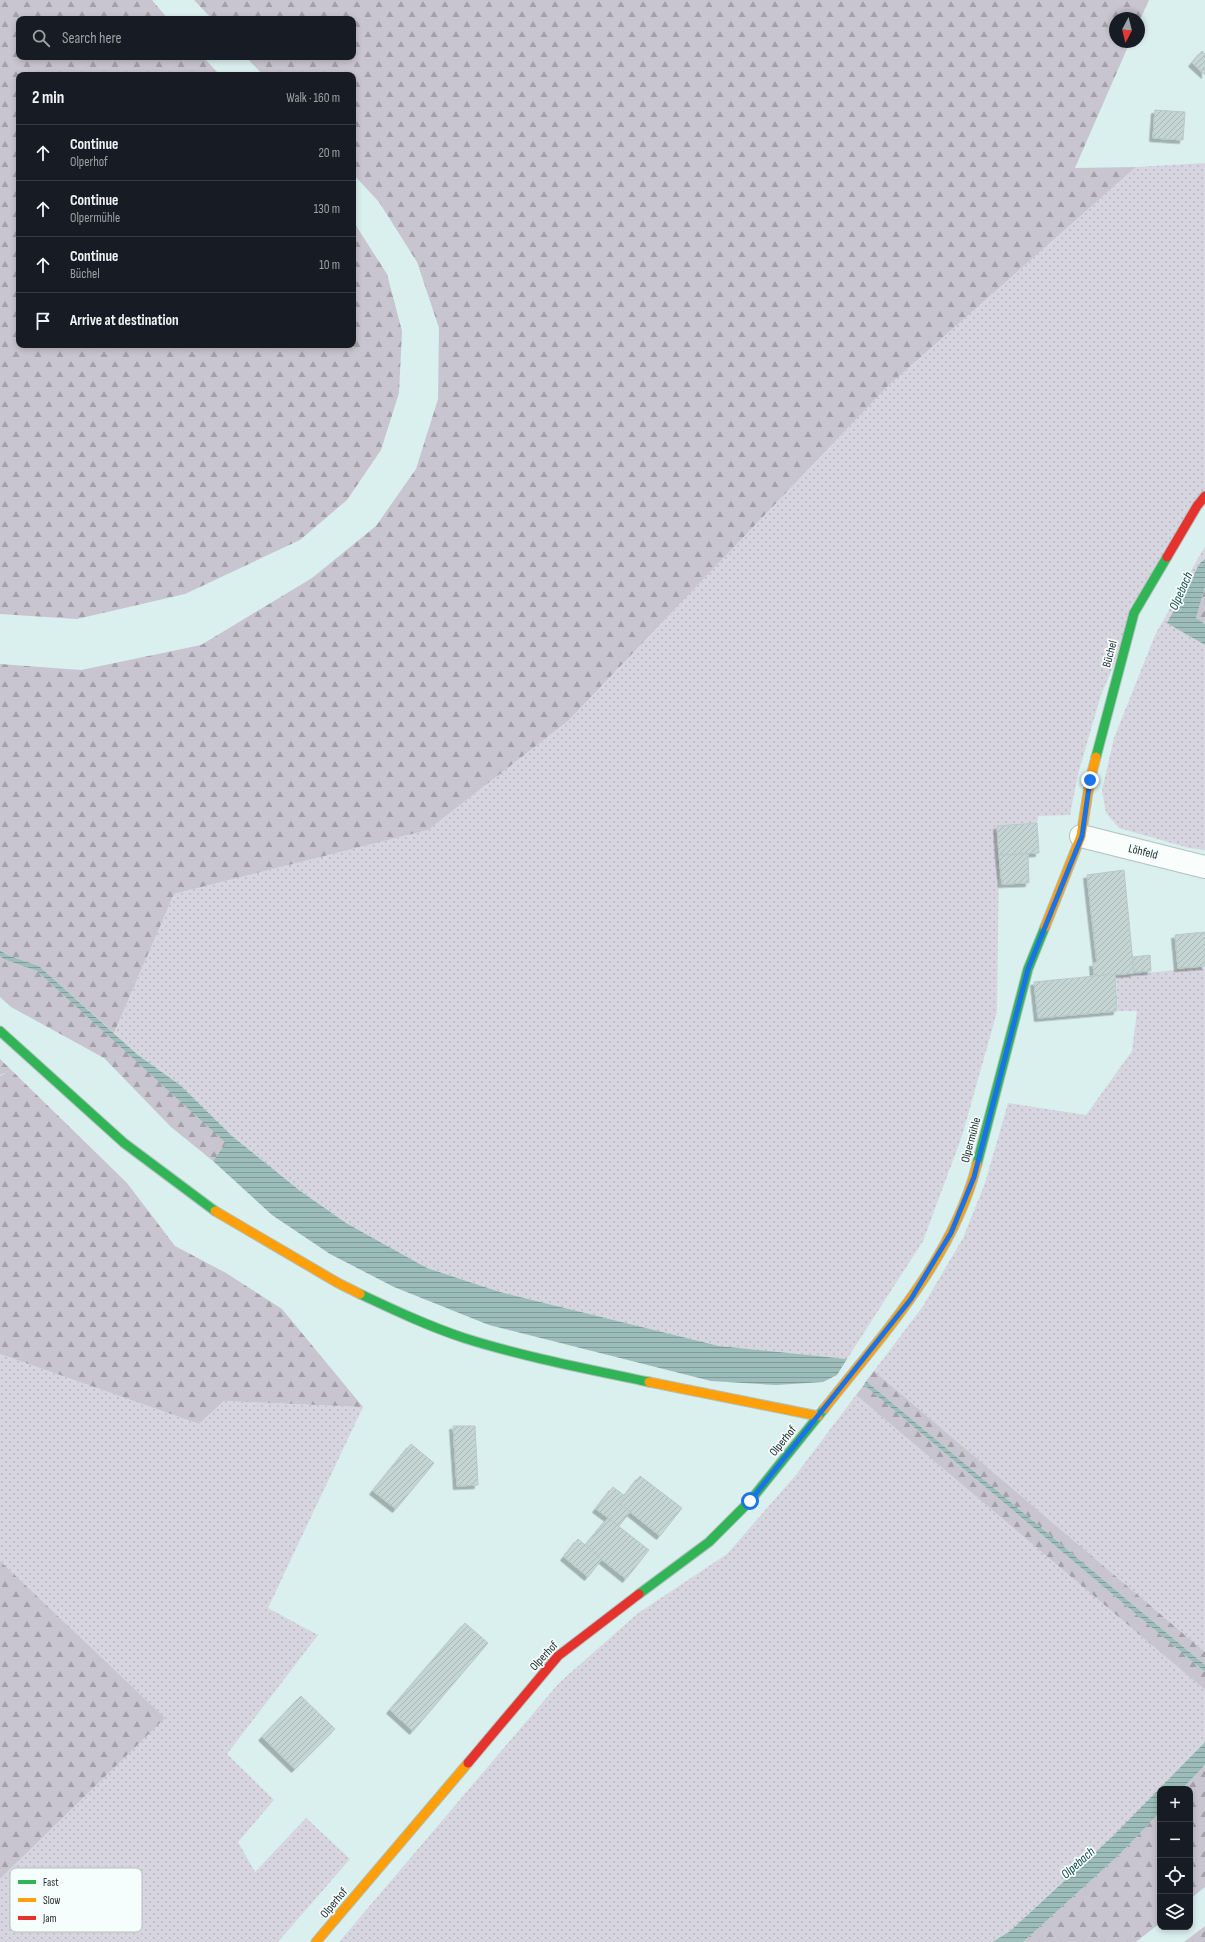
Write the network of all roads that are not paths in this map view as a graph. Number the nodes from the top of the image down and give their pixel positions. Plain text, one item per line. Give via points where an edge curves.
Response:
1 (1205, 496) edge
2 (1082, 836) junction
3 (1205, 867) edge
4 (0, 1031) edge
5 (818, 1416) junction
6 (316, 1942) edge

1 - 2 street, Büchel via 1134,613 1090,780
2 - 3 street, Löhfeld
2 - 5 street, Olpermühle via 1028,969 974,1177 951,1233 911,1299
4 - 5 street via 124,1143 214,1211 338,1283 396,1311 464,1338 553,1361 706,1395
5 - 6 street, Olperhof via 750,1501 709,1542 558,1656

